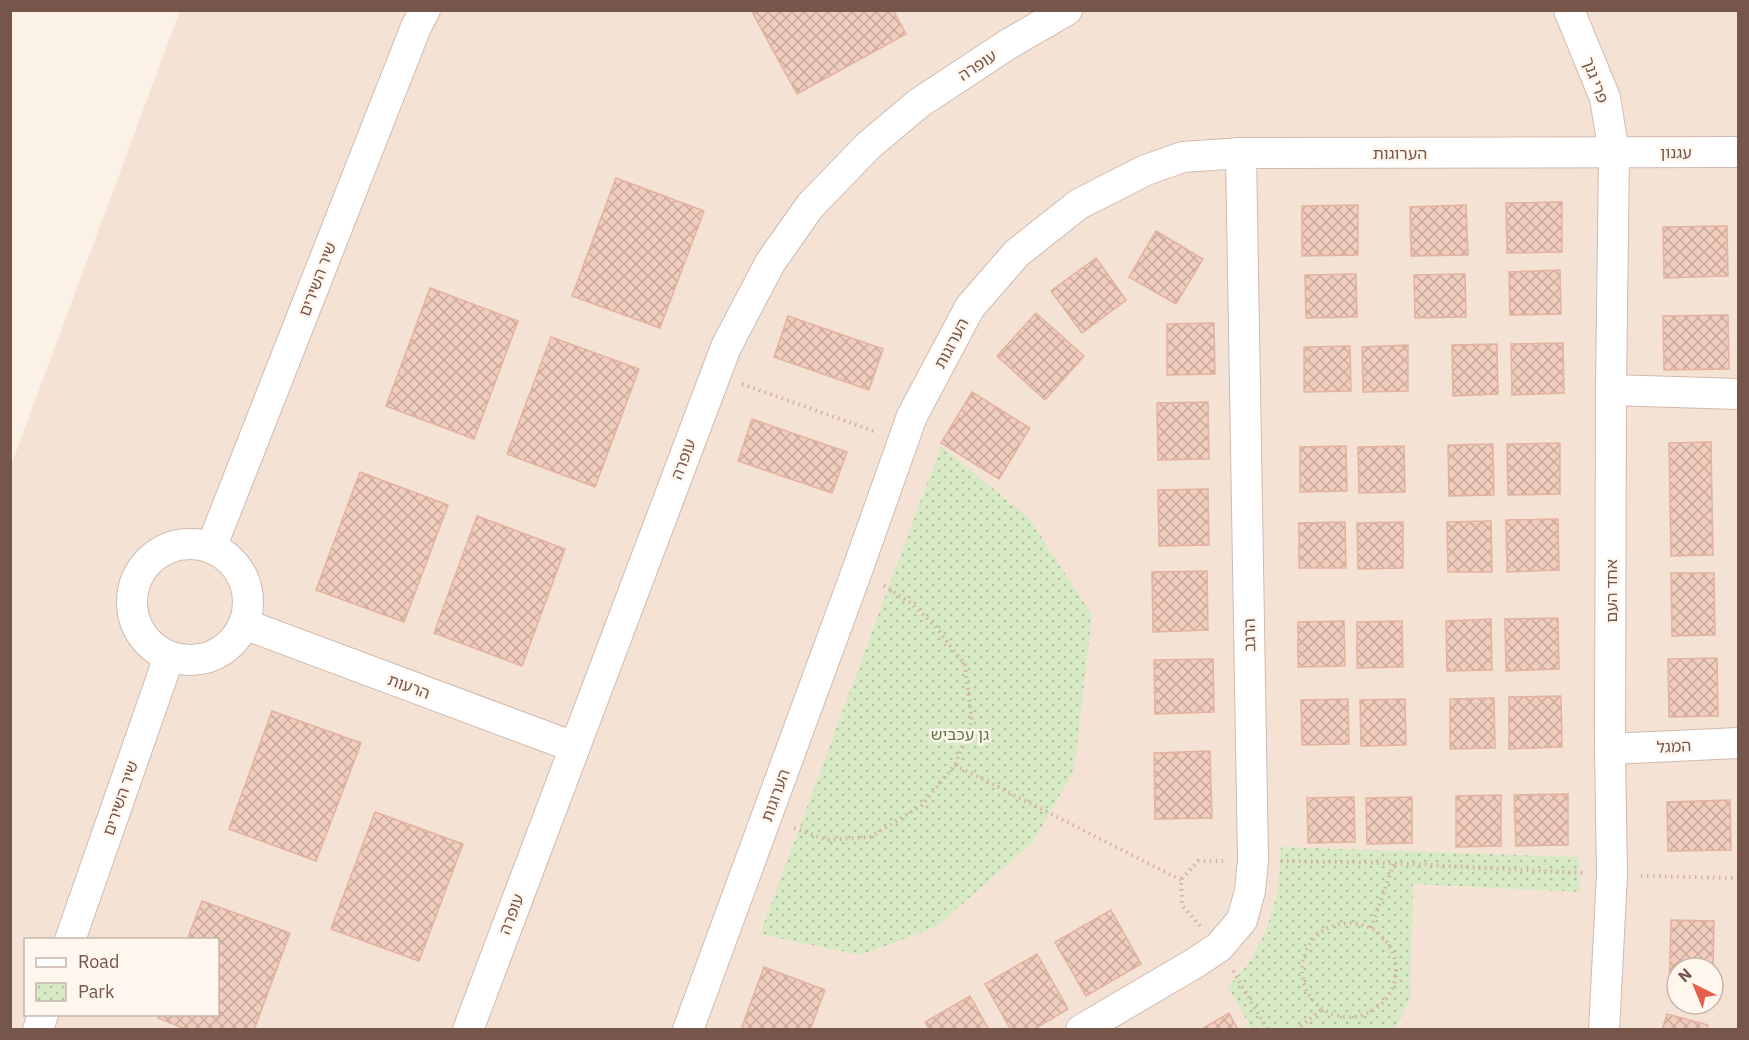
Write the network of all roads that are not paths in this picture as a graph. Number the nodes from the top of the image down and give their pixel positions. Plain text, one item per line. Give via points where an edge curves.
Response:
1 (425, 10) edge
2 (1067, 10) edge
3 (1569, 10) edge
4 (1738, 152) edge
5 (1241, 153) junction
6 (1614, 153) junction
7 (1611, 390) junction
8 (1738, 394) edge
9 (211, 548) junction
10 (243, 624) junction
11 (170, 657) junction
12 (1738, 743) edge
13 (574, 747) junction
14 (1610, 749) junction
15 (70, 938) edge
16 (468, 1029) edge
17 (688, 1029) edge
18 (1081, 1029) edge
19 (1604, 1029) edge

1 - 9 street, שיר השירים
2 - 13 street, עופרה via 919,103 868,146 810,206 770,263 726,347
3 - 6 street, פרי גנך via 1605,98
4 - 6 street, עגנון
5 - 6 street, הערוגות
5 - 17 street, הערוגות via 1183,157 1146,170 1079,204 1017,253 970,307 912,416
5 - 18 street, הרגב via 1253,860 1250,891 1242,920 1219,947
6 - 7 street, אחד העם
7 - 8 street
7 - 14 street, אחד העם
9 - 10 street via 224,555 244,580 248,601
9 - 11 street via 187,544 159,553 135,582 132,606 136,625 147,642
10 - 11 street via 233,641 216,654 202,659
10 - 13 street, הרעות
11 - 15 street, שיר השירים
12 - 14 street, המגל
13 - 16 street, עופרה
14 - 19 street, אחד העם via 1612,875

